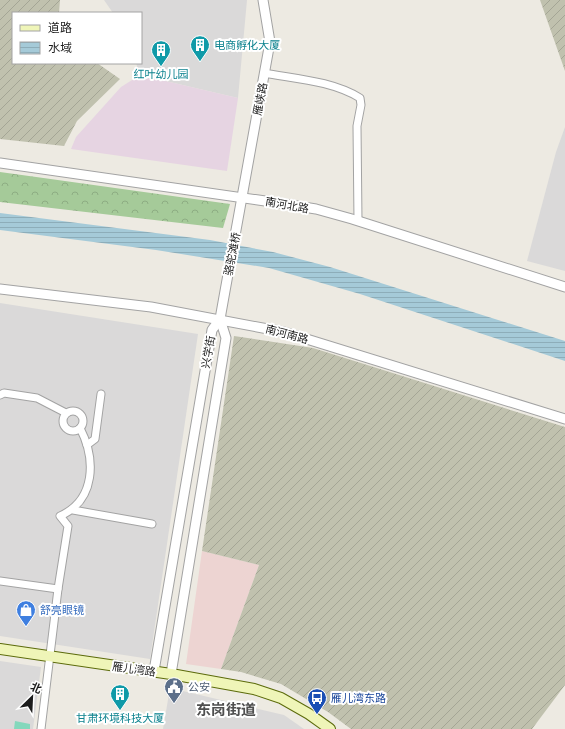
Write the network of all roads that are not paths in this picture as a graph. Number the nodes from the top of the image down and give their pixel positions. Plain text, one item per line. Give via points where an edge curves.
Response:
1 (263, 0) edge
2 (264, 73) junction
3 (0, 163) edge
4 (241, 197) junction
5 (239, 217) joint
6 (358, 221) junction
7 (565, 287) edge
8 (0, 289) edge
9 (220, 319) junction
10 (0, 394) edge
11 (101, 394) dead end
12 (66, 413) junction
13 (565, 419) edge
14 (80, 428) junction
15 (87, 445) junction
16 (73, 510) junction
17 (152, 524) dead end
18 (0, 581) edge
19 (58, 589) junction
20 (0, 649) edge
21 (51, 657) junction
22 (154, 671) junction
23 (171, 674) junction
24 (42, 729) edge
25 (330, 729) edge

1 - 2 street, 雁峡路 via 270,42
2 - 4 street, 雁峡路
2 - 6 street via 322,83 351,92 360,98 356,126
3 - 4 street, 南河北路
4 - 5 street, 雁峡路
4 - 6 street, 南河北路 via 316,210
5 - 9 street, 骆驼滩桥
6 - 7 street, 南河北路
8 - 9 street, 南河南路 via 151,307
9 - 13 street, 南河南路 via 284,332
9 - 22 street, 兴学街 via 212,330
9 - 23 street, 兴学街 via 226,338
10 - 12 street via 36,398
11 - 15 street via 95,439
12 - 14 street via 63,418 65,427 71,430
12 - 14 street via 72,410 81,414 83,420
14 - 15 street
15 - 16 street via 91,459 90,478 84,495
16 - 17 street
16 - 19 street via 60,516 68,526
18 - 19 street
19 - 21 street
20 - 21 main road, 雁儿湾路
21 - 22 main road, 雁儿湾路
21 - 24 street
22 - 23 main road, 雁儿湾路
23 - 25 main road, 雁儿湾路 via 254,690 281,698

